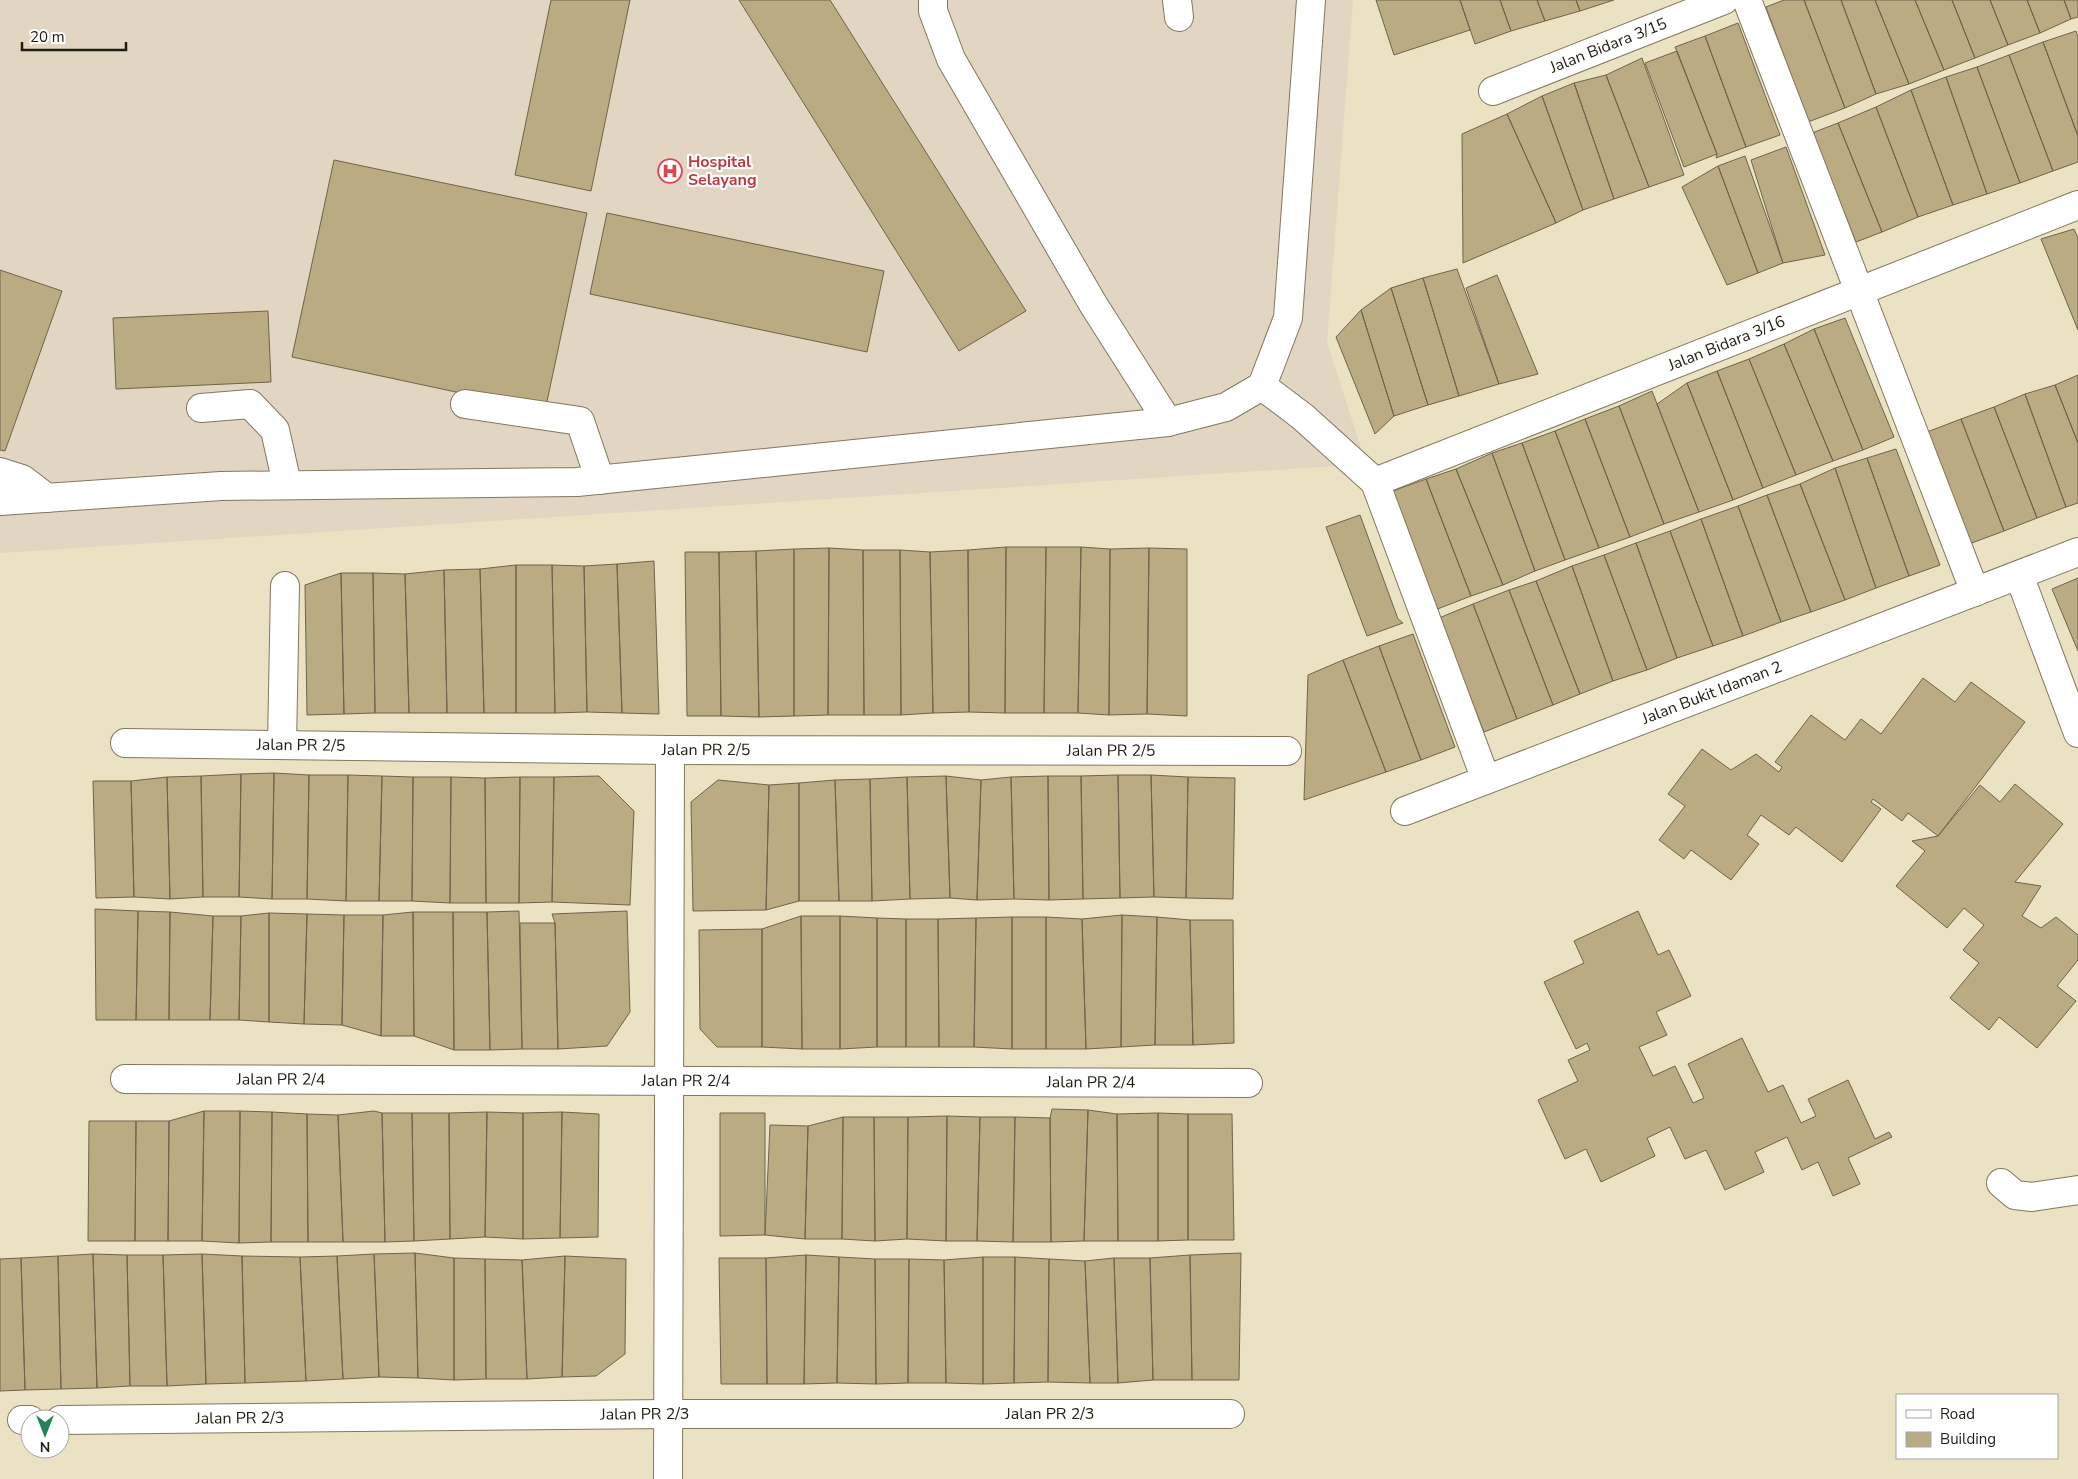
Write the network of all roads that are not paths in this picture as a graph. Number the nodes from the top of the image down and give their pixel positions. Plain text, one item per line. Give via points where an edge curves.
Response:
1 (933, 0) edge
2 (1311, 0) edge
3 (1724, 0) edge
4 (1747, 0) edge
5 (1493, 91) dead end
6 (2078, 205) edge
7 (1859, 291) junction
8 (1262, 386) junction
9 (465, 404) dead end
10 (201, 408) dead end
11 (1168, 422) junction
12 (0, 472) edge
13 (600, 480) junction
14 (1375, 482) junction
15 (287, 484) junction
16 (47, 498) junction
17 (0, 501) edge
18 (2078, 552) edge
19 (2019, 575) junction
20 (285, 586) dead end
21 (1975, 592) junction
22 (2078, 733) edge
23 (125, 743) dead end
24 (282, 745) junction
25 (670, 750) junction
26 (1287, 752) dead end
27 (1486, 780) junction
28 (1405, 811) dead end
29 (125, 1078) dead end
30 (669, 1082) junction
31 (1248, 1083) dead end
32 (2001, 1183) dead end
33 (2078, 1190) edge
34 (668, 1414) junction
35 (1230, 1414) dead end
36 (70, 1420) edge
37 (668, 1479) edge

1 - 11 street via 933,11 951,59 1093,304
2 - 8 street via 1288,318
3 - 5 street, Jalan Bidara 3/15
4 - 7 street
6 - 7 street, Jalan Bidara 3/16
7 - 14 street, Jalan Bidara 3/16
7 - 21 street
8 - 11 street via 1226,407
8 - 14 street
9 - 13 street via 580,421
10 - 15 street via 250,404 275,430
11 - 13 street
12 - 16 street via 22,479
13 - 15 street
14 - 27 street
15 - 16 street
16 - 17 street
18 - 19 street, Jalan Bukit Idaman 2
19 - 21 street, Jalan Bukit Idaman 2
19 - 22 street
20 - 24 street
21 - 27 street, Jalan Bukit Idaman 2
23 - 24 street, Jalan PR 2/5
24 - 25 street, Jalan PR 2/5
25 - 26 street, Jalan PR 2/5
25 - 30 street
27 - 28 street, Jalan Bukit Idaman 2
29 - 30 street, Jalan PR 2/4
30 - 31 street, Jalan PR 2/4
30 - 34 street
32 - 33 street via 2015,1195 2032,1197
34 - 35 street, Jalan PR 2/3
34 - 36 street, Jalan PR 2/3
34 - 37 street

